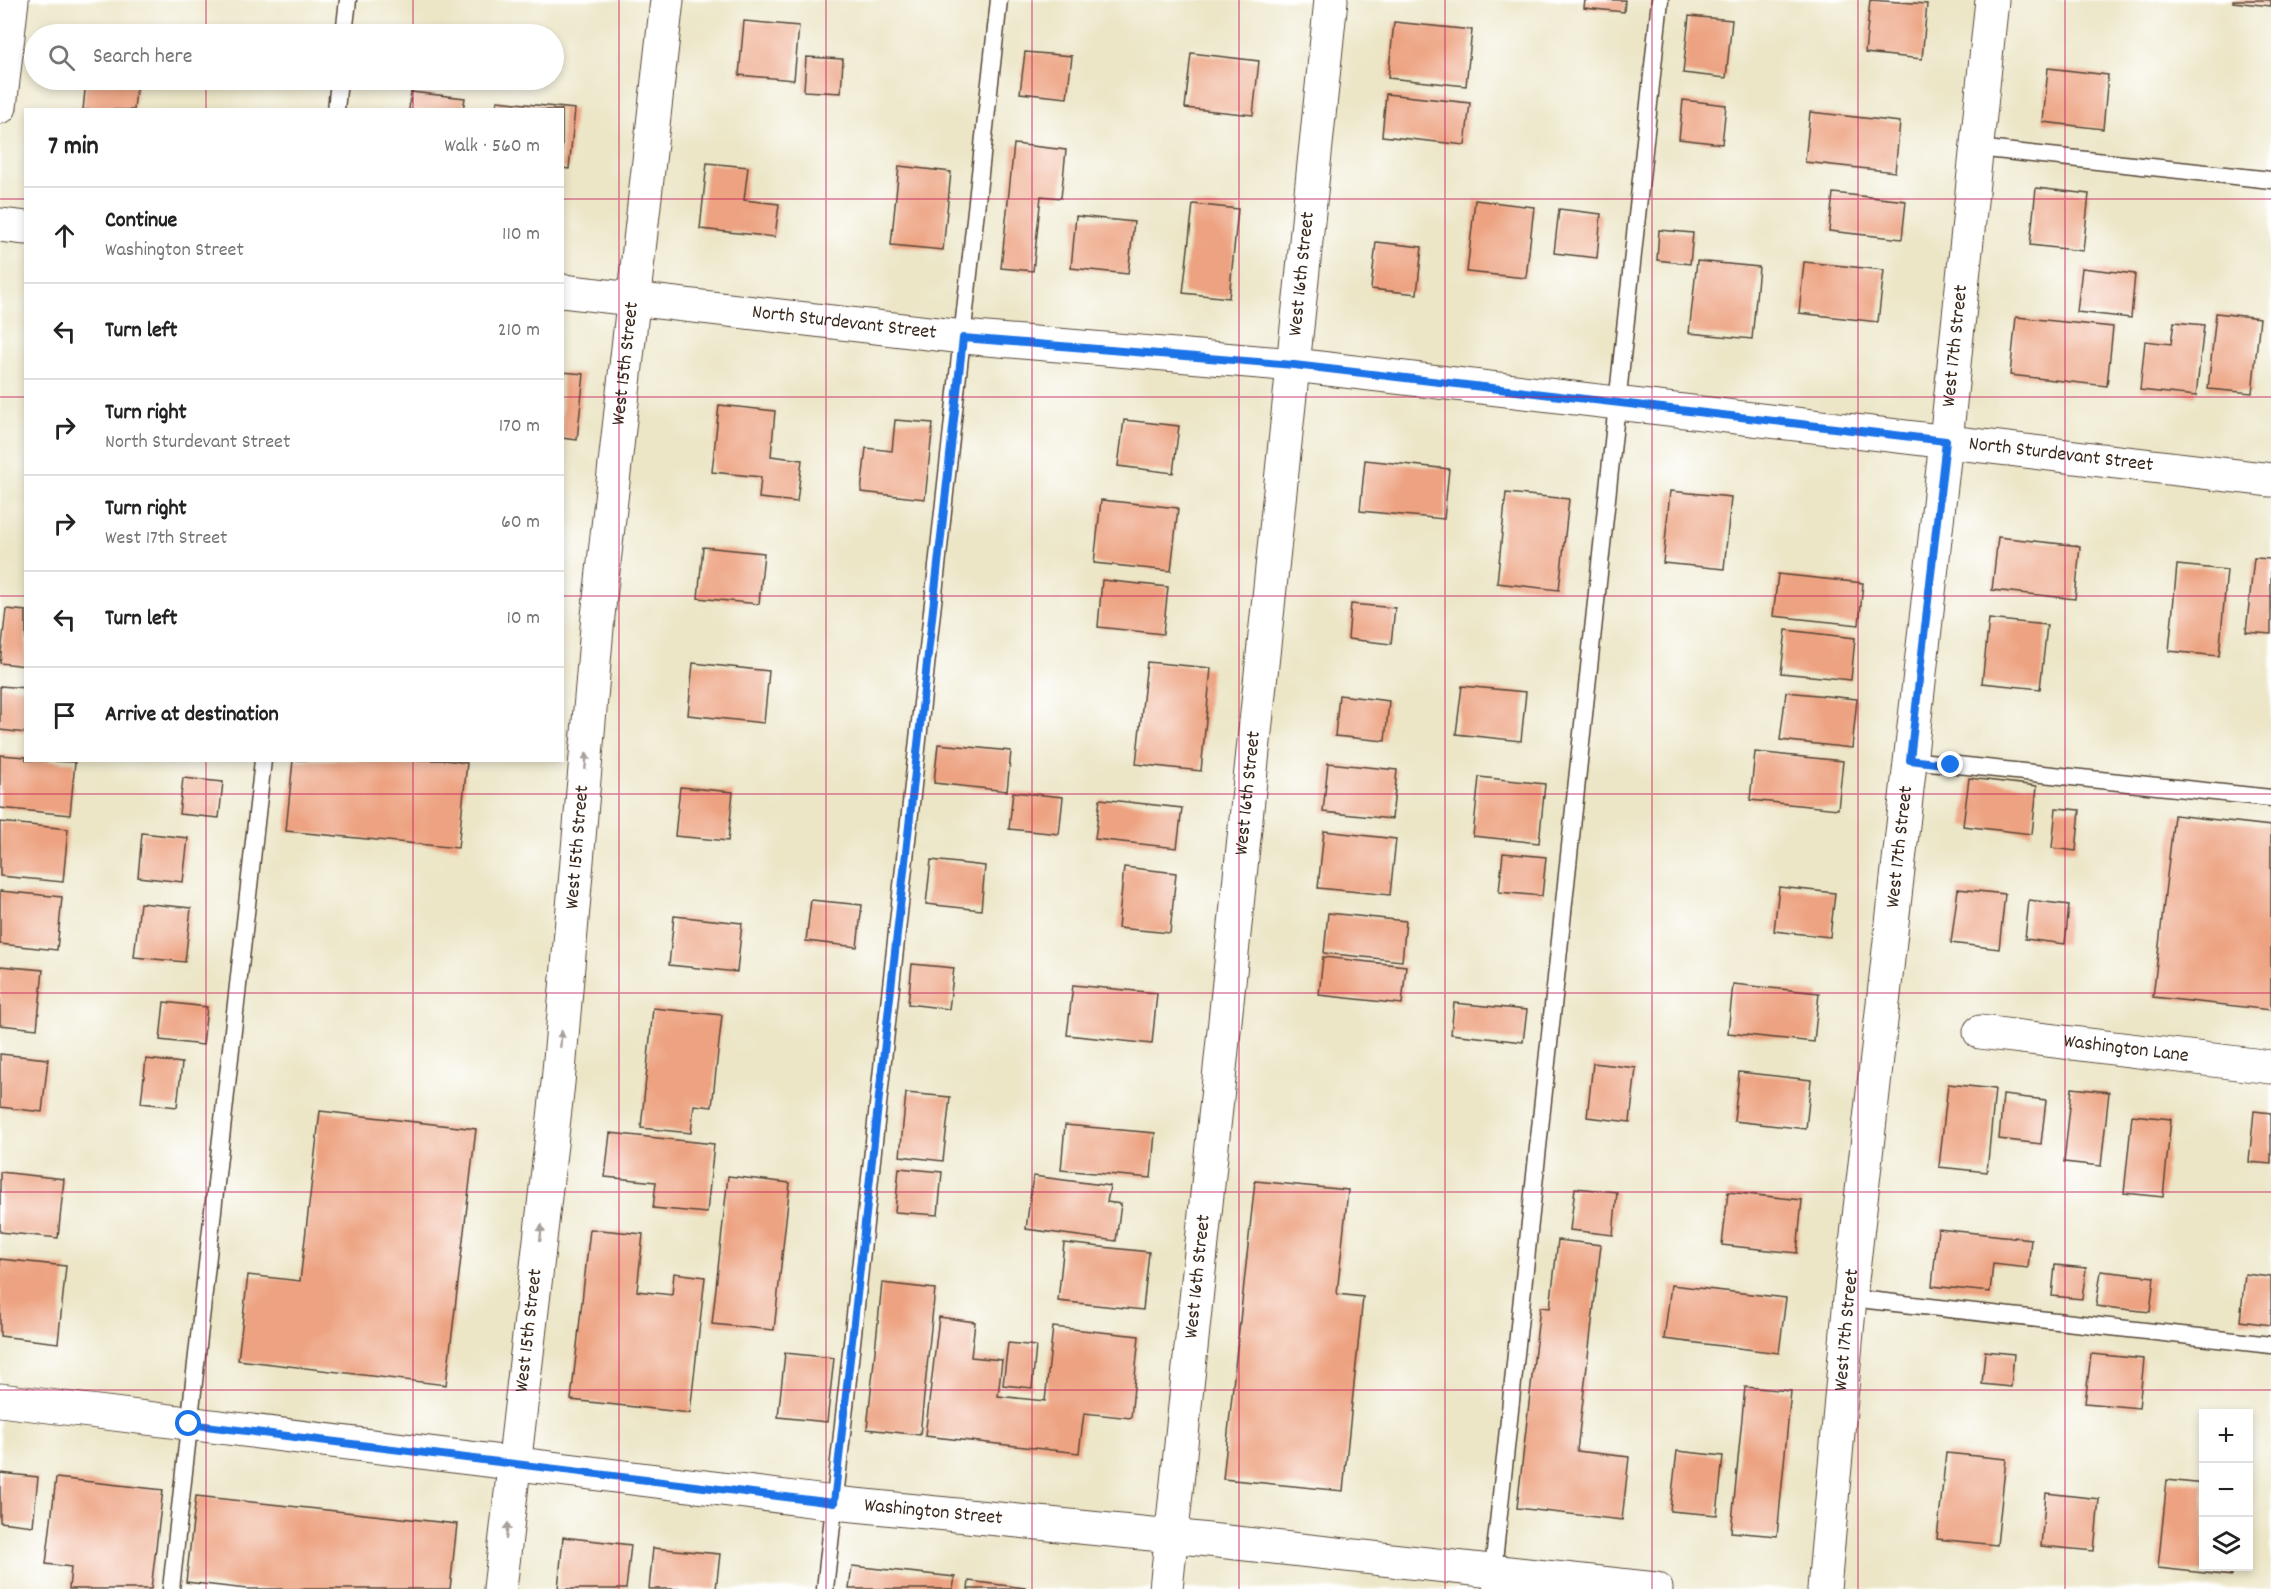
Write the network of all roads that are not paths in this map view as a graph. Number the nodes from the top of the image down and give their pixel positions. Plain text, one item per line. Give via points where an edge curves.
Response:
1 (12, 0) edge
2 (348, 0) edge
3 (667, 0) edge
4 (999, 0) edge
5 (1331, 0) edge
6 (1660, 0) edge
7 (1992, 0) edge
8 (345, 24) edge
9 (338, 90) edge
10 (0, 107) edge
11 (336, 108) edge
12 (1977, 148) junction
13 (2271, 180) edge
14 (0, 225) edge
15 (24, 228) edge
16 (564, 291) edge
17 (634, 299) junction
18 (963, 338) junction
19 (1294, 365) junction
20 (1618, 403) junction
21 (1946, 441) junction
22 (2271, 480) edge
23 (1910, 760) junction
24 (263, 762) edge
25 (2271, 798) edge
26 (1980, 1032) dead end
27 (2271, 1067) edge
28 (1850, 1298) junction
29 (2271, 1345) edge
30 (0, 1400) edge
31 (189, 1424) junction
32 (514, 1464) junction
33 (834, 1503) junction
34 (1172, 1536) junction
35 (1492, 1580) edge
36 (171, 1589) edge
37 (500, 1589) edge
38 (825, 1589) edge
39 (1166, 1589) edge
40 (1656, 1589) edge
41 (1824, 1589) edge

1 - 10 street
2 - 8 lane
3 - 17 street, West 15th Street
4 - 18 lane
5 - 19 street, West 16th Street
6 - 20 lane
7 - 12 street, West 17th Street
9 - 11 lane
12 - 13 lane
12 - 21 street, West 17th Street
14 - 15 street
16 - 17 street, North Sturdevant Street
17 - 18 street, North Sturdevant Street
32 -> 17 street, West 15th Street via 558,1083 598,616
18 - 19 street, North Sturdevant Street
18 - 33 lane
19 - 20 street, North Sturdevant Street
19 - 34 street, West 16th Street
20 - 21 street, North Sturdevant Street
20 - 35 lane
21 - 22 street, North Sturdevant Street
21 - 23 street, West 17th Street
23 - 25 lane
23 - 28 street, West 17th Street
24 - 31 lane
26 - 27 street, Washington Lane
28 - 29 lane
28 - 41 street, West 17th Street
30 - 31 street, Washington Street
31 - 32 street, Washington Street
31 - 36 lane
32 - 33 street, Washington Street
37 -> 32 street, West 15th Street
33 - 34 street, Washington Street
33 - 38 lane
34 - 35 street, Washington Street
34 - 39 street, West 16th Street
35 - 40 street, Washington Street

